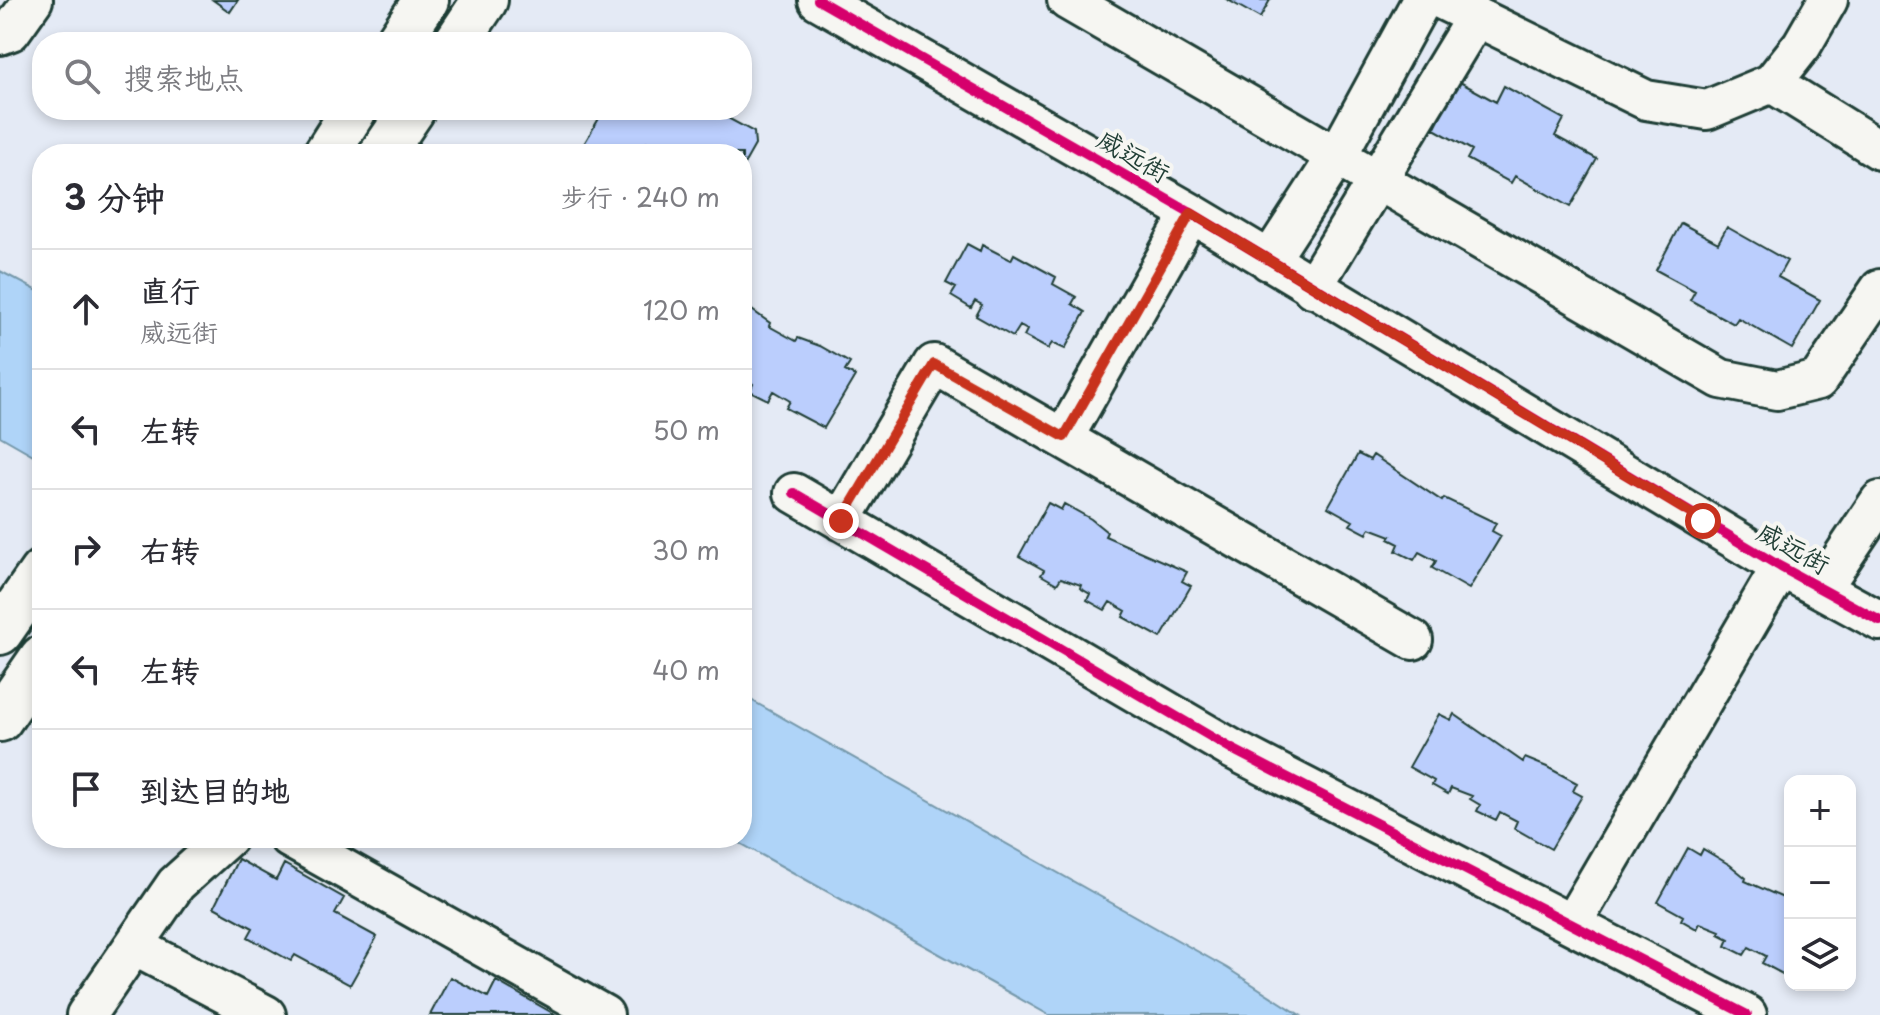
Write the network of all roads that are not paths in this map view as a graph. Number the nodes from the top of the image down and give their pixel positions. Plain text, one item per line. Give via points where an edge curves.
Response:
1 (33, 0) edge
2 (426, 0) edge
3 (485, 0) edge
4 (818, 0) edge
5 (1067, 0) edge
6 (1422, 0) edge
7 (1442, 0) edge
8 (1828, 0) edge
9 (1476, 17) junction
10 (405, 32) edge
11 (464, 32) edge
12 (0, 35) edge
13 (1772, 83) junction
14 (348, 120) edge
15 (405, 120) edge
16 (332, 144) edge
17 (389, 144) edge
18 (1880, 150) edge
19 (1337, 156) junction
20 (1379, 180) junction
21 (1191, 213) junction
22 (1269, 261) junction
23 (1312, 288) junction
24 (1880, 289) edge
25 (1064, 437) junction
26 (794, 493) dead end
27 (1880, 501) edge
28 (841, 521) junction
29 (1781, 567) junction
30 (32, 586) edge
31 (1822, 588) junction
32 (1880, 621) edge
33 (0, 632) edge
34 (1413, 640) dead end
35 (32, 673) edge
36 (0, 719) edge
37 (216, 848) edge
38 (307, 848) edge
39 (1573, 922) junction
40 (134, 946) junction
41 (86, 1015) edge
42 (266, 1015) edge
43 (604, 1015) edge
44 (1747, 1015) edge

1 - 12 street via 11,31
2 - 10 main road
3 - 11 main road
4 - 21 street, 威远街
5 - 19 street
6 - 19 street
7 - 9 street
8 - 13 street
9 - 13 street via 1646,100 1707,110
9 - 20 street
13 - 18 street
14 - 16 main road
15 - 17 main road
19 - 20 street
19 - 22 street
20 - 23 street
20 - 24 street via 1721,379 1777,390 1818,380
21 - 22 street, 威远街
21 - 25 street
22 - 23 street, 威远街
23 - 29 street, 威远街
25 - 28 street via 934,364
25 - 34 street
26 - 28 street
27 - 31 street
28 - 39 street via 1232,749
29 - 31 street, 威远街
29 - 39 street
30 - 33 main road
31 - 32 street, 威远街
35 - 36 main road
37 - 40 street via 176,884
38 - 43 street
39 - 44 street
40 - 41 street
40 - 42 street

